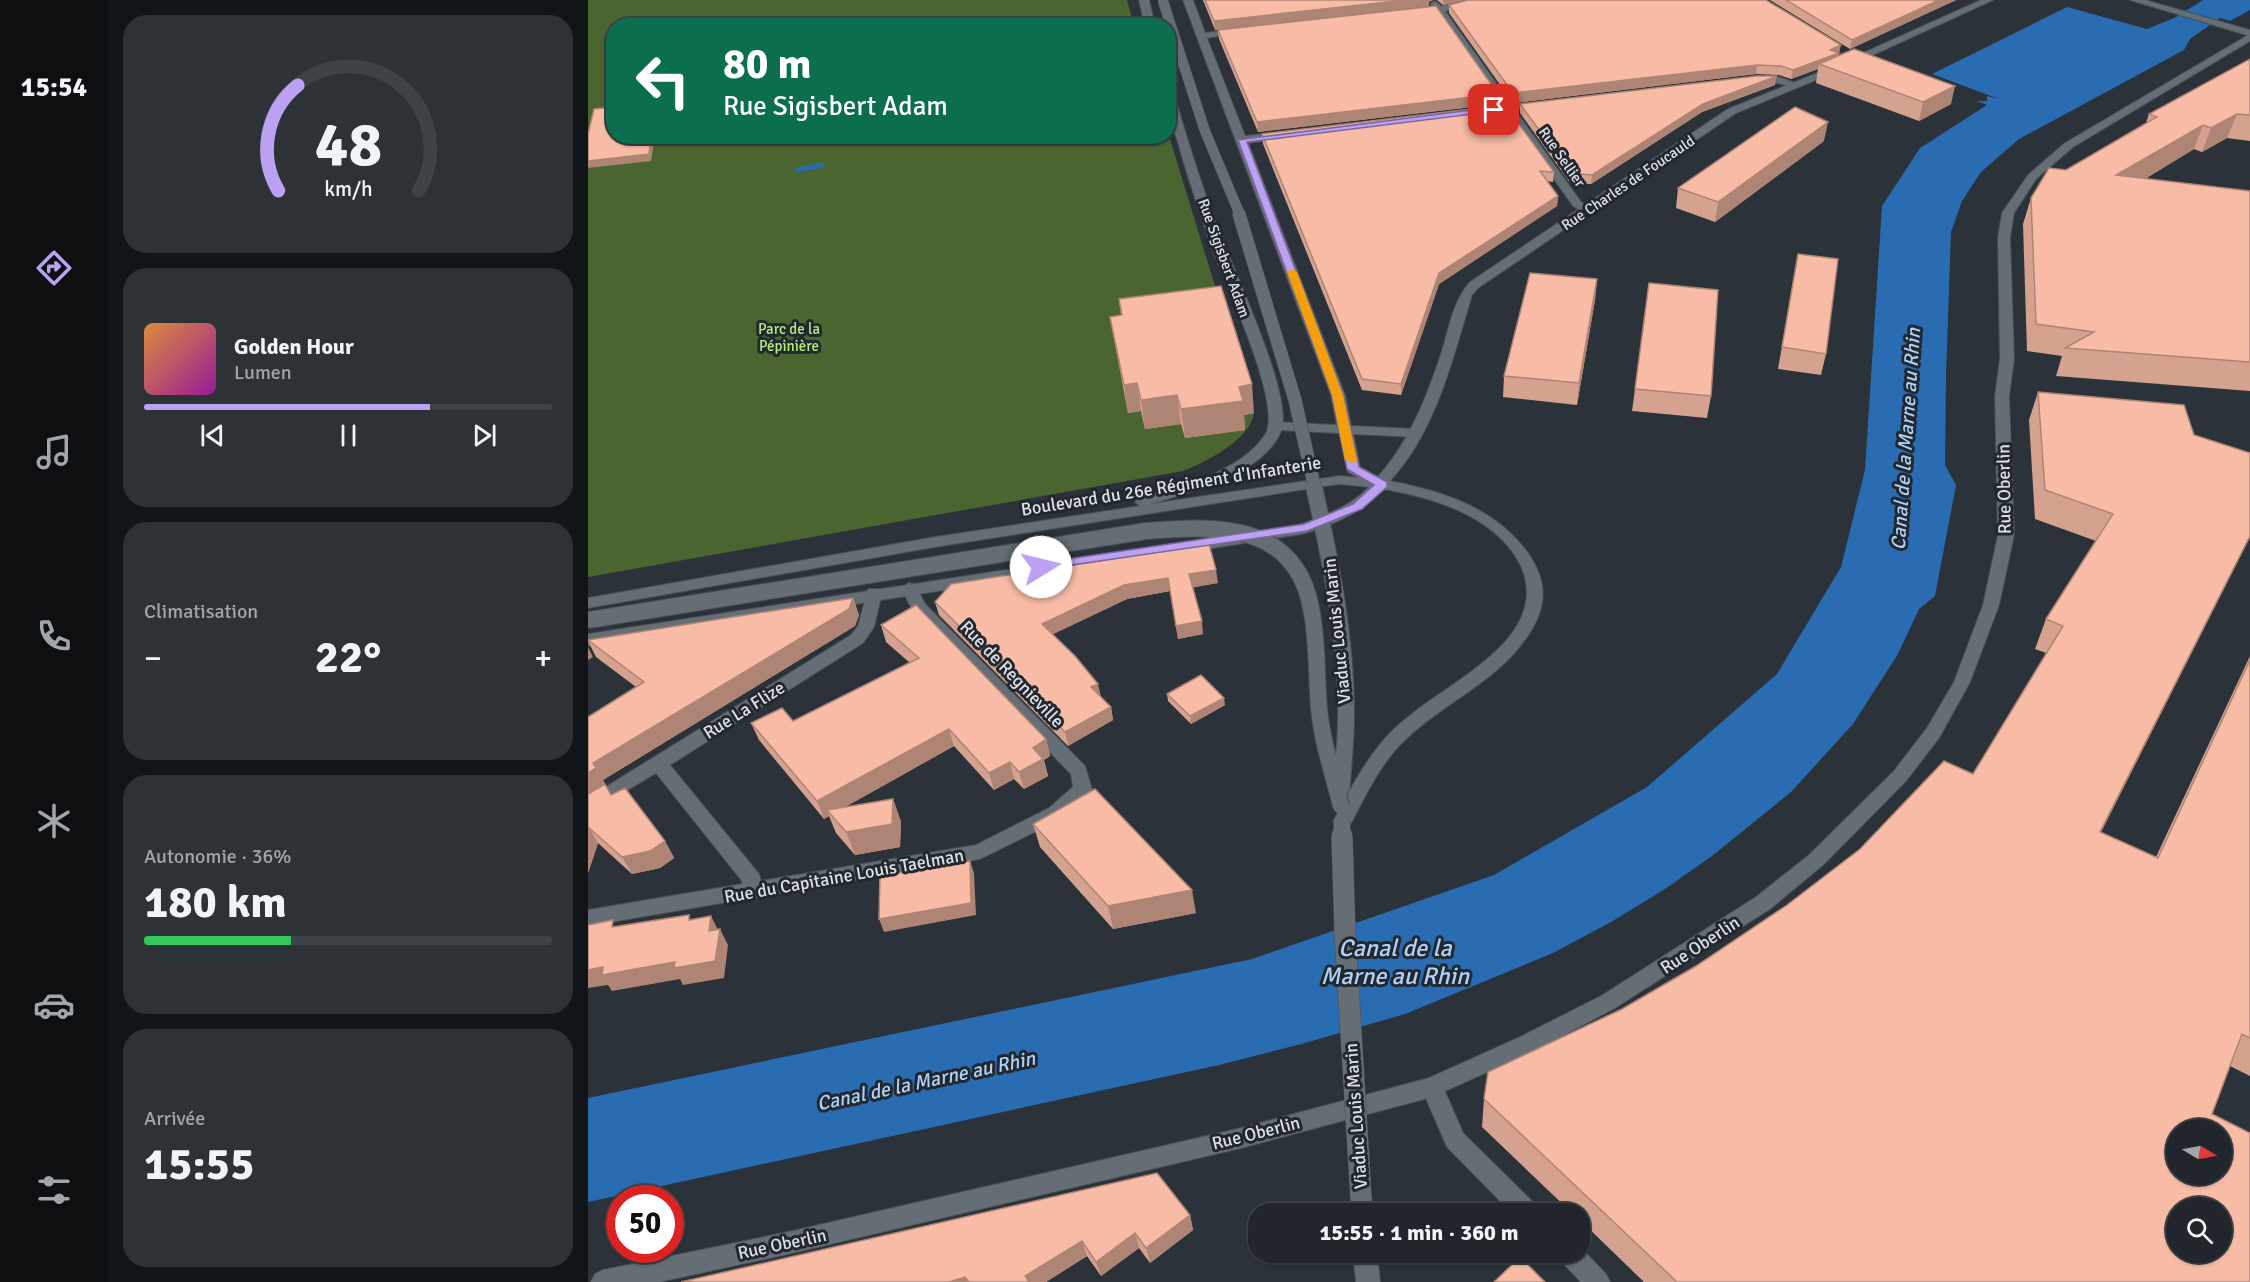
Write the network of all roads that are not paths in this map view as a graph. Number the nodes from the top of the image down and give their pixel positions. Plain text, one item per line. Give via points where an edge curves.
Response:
1 (1143, 0) edge
2 (1163, 0) edge
3 (1188, 0) edge
4 (1432, 0) edge
5 (1490, 0) edge
6 (1988, 0) edge
7 (2135, 0) edge
8 (2150, 2) edge
9 (1440, 10) junction
10 (1413, 13) edge
11 (1148, 18) edge
12 (1169, 18) edge
13 (1251, 30) edge
14 (2250, 35) edge
15 (1200, 36) junction
16 (1176, 41) edge
17 (1845, 52) edge
18 (1857, 59) junction
19 (1744, 81) edge
20 (1795, 85) junction
21 (1557, 102) edge
22 (1509, 108) junction
23 (1472, 112) edge
24 (1176, 118) edge
25 (1291, 134) edge
26 (1242, 140) junction
27 (1587, 210) junction
28 (1276, 426) junction
29 (1344, 429) junction
30 (1415, 433) junction
31 (1382, 485) junction
32 (1097, 518) junction
33 (909, 588) junction
34 (874, 593) junction
35 (588, 603) edge
36 (588, 620) edge
37 (588, 640) edge
38 (659, 764) junction
39 (1083, 789) joint
40 (588, 807) edge
41 (1341, 814) junction
42 (750, 893) junction
43 (588, 918) edge
44 (1432, 1088) junction
45 (1361, 1203) edge
46 (1518, 1203) edge
47 (1366, 1263) edge
48 (1579, 1263) edge
49 (610, 1281) edge
50 (1368, 1282) edge
51 (1598, 1282) edge

1 - 11 main road
2 - 12 main road, Viaduc Louis Marin, bridge
3 - 15 main road
4 - 9 main road, Rue Sellier
5 - 9 main road
6 - 18 main road, Rue Charles de Foucauld
7 - 8 main road
8 - 14 main road
9 - 10 main road
9 - 22 main road, Rue Sellier
13 - 15 main road
14 - 44 main road, Rue Oberlin via 2069,145 2032,177 2008,213 2004,238 2007,359 2002,396 2006,535 1991,605 1962,682 1933,733 1900,776 1816,860 1754,910 1608,1002
15 - 26 main road
16 - 41 main road, Viaduc Louis Marin, bridge via 1205,131 1238,207 1295,400 1330,558 1342,645 1346,717
17 - 18 main road
18 - 20 main road, Rue Charles de Foucauld
19 - 20 main road via 1766,79
20 - 27 main road, Rue Charles de Foucauld via 1732,111
21 - 22 main road
22 - 23 main road
22 - 27 main road, Rue Sellier via 1577,204
24 - 28 main road, Rue Sigisbert Adam via 1271,391
25 - 26 main road
26 - 29 main road via 1338,395
27 - 30 main road, Rue Charles de Foucauld via 1466,294 1435,392
28 - 29 main road
28 - 32 main road via 1271,438 1229,470 1205,482
29 - 30 main road
29 - 31 main road via 1353,469
30 - 31 main road, Rue Charles de Foucauld
31 - 32 main road, Boulevard du 26e Régiment d'Infanterie via 1339,480
31 - 33 main road via 1358,506 1307,528
31 - 41 main road via 1480,515 1517,546 1535,578 1538,598 1529,626 1451,697 1400,734
32 - 35 main road, Boulevard du 26e Régiment d'Infanterie via 935,542
33 - 34 main road
33 - 39 main road, Rue de Regnieville via 914,601 1079,771
34 - 37 main road
34 - 38 main road, Rue La Flize via 866,627 857,639
36 - 41 main road, bridge via 1146,531 1198,527 1240,531 1274,545 1288,558 1308,594 1317,654 1320,718
38 - 40 main road, Rue La Flize
38 - 42 main road via 752,879
39 - 42 main road, Rue du Capitaine Louis Taelman via 1056,813 980,852
41 - 45 main road, Viaduc Louis Marin, bridge
42 - 43 main road, Rue du Capitaine Louis Taelman
44 - 46 main road via 1455,1140
44 - 49 main road, Rue Oberlin via 1214,1144
47 - 50 main road
48 - 51 main road

